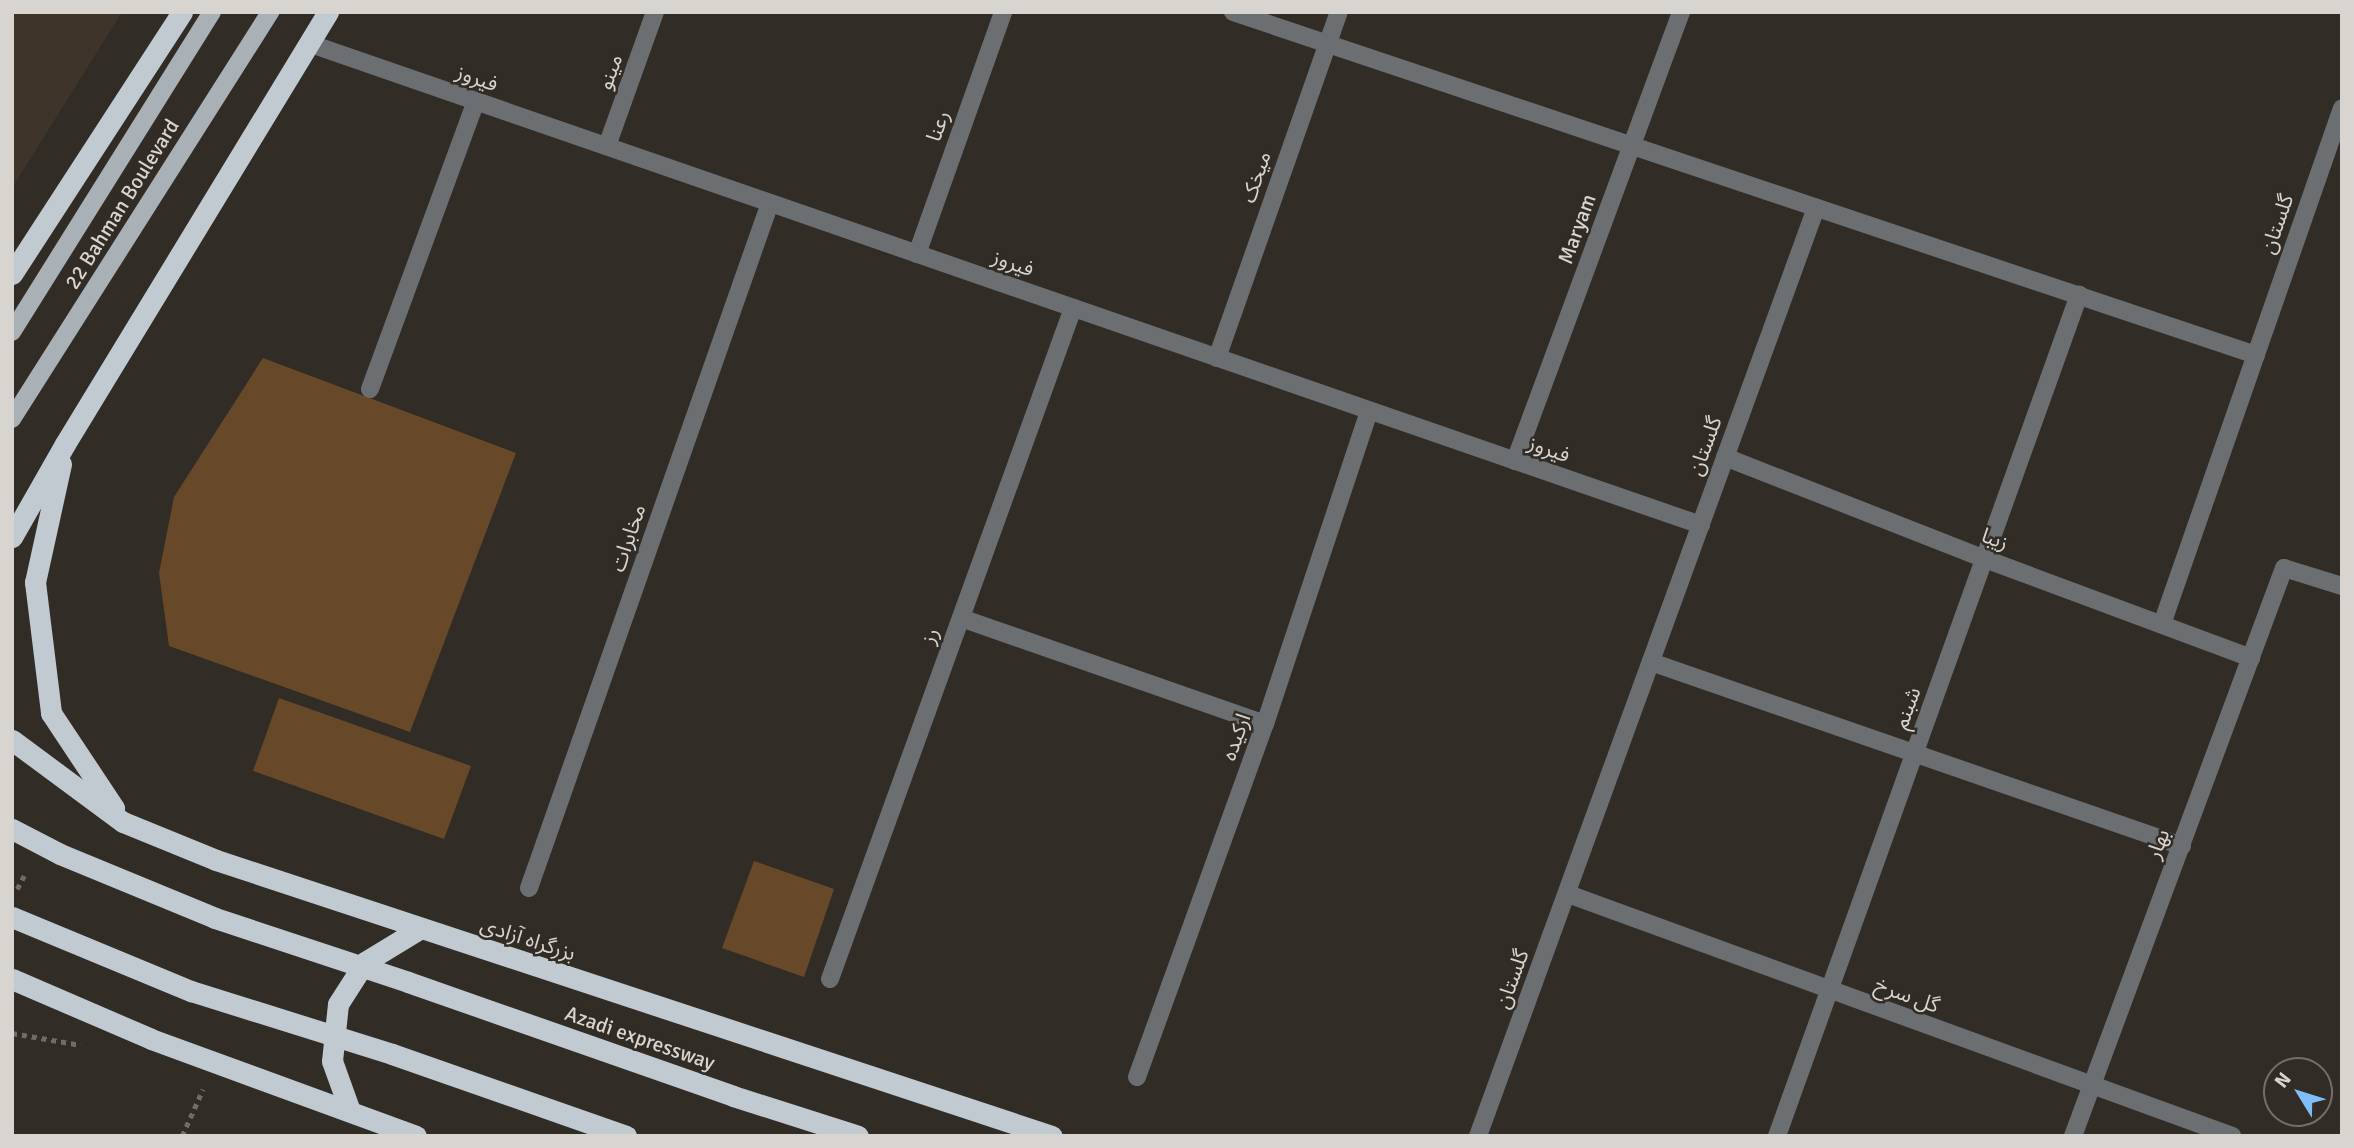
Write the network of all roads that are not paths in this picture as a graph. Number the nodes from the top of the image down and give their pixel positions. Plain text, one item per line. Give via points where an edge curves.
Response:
1 (182, 12) edge
2 (212, 12) edge
3 (270, 12) edge
4 (328, 12) edge
5 (655, 12) edge
6 (1003, 12) edge
7 (1233, 12) edge
8 (1339, 12) edge
9 (1681, 12) edge
10 (311, 44) junction
11 (1328, 44) junction
12 (476, 101) junction
13 (2342, 108) edge
14 (607, 146) junction
15 (1632, 146) junction
16 (769, 203) junction
17 (1816, 208) junction
18 (917, 254) junction
19 (12, 274) edge
20 (2079, 295) junction
21 (1073, 308) junction
22 (12, 332) edge
23 (2256, 355) junction
24 (1217, 358) junction
25 (370, 389) dead end
26 (1369, 411) junction
27 (12, 419) edge
28 (65, 444) junction
29 (1726, 457) junction
30 (1515, 461) junction
31 (1700, 525) junction
32 (12, 537) edge
33 (1985, 559) junction
34 (2342, 586) edge
35 (961, 618) junction
36 (2162, 624) junction
37 (2251, 658) junction
38 (1651, 662) junction
39 (1265, 724) junction
40 (12, 740) edge
41 (1915, 753) junction
42 (123, 822) junction
43 (12, 829) edge
44 (2182, 846) junction
45 (529, 888) dead end
46 (1568, 894) junction
47 (12, 917) edge
48 (419, 929) junction
49 (12, 979) edge
50 (830, 979) dead end
51 (1828, 991) junction
52 (12, 994) edge
53 (61, 1001) junction
54 (1138, 1077) dead end
55 (2091, 1085) junction
56 (350, 1111) junction
57 (416, 1136) edge
58 (626, 1136) edge
59 (858, 1136) edge
60 (1052, 1136) edge
61 (1478, 1136) edge
62 (1777, 1136) edge
63 (2073, 1136) edge
64 (2232, 1136) edge

1 - 19 highway
2 - 22 main road, 22 Bahman Boulevard
3 - 27 main road, 22 Bahman Boulevard
4 - 10 highway
5 - 14 street, مینو
6 - 18 street, رعنا
7 - 11 street
8 - 11 street, میخک
9 - 15 street, Maryam
10 - 12 street, فیروز
10 - 28 highway
11 - 15 street
11 - 24 street, میخک
12 - 14 street, فیروز
12 - 25 street
13 - 23 street, گلستان
14 - 16 street, فیروز
15 - 17 street
15 - 30 street, Maryam
16 - 18 street, فیروز
16 - 45 street, مخابرات
17 - 20 street
17 - 29 street, گلستان
18 - 21 street, فیروز
20 - 23 street
20 - 33 street, شبنم
21 - 24 street, فیروز
21 - 35 street, رز
23 - 36 street, گلستان
24 - 26 street, فیروز
26 - 30 street, فیروز
26 - 39 street, ارکیده
28 - 32 highway
28 - 42 highway via 35,582 51,713
29 - 31 street, گلستان
29 - 33 street, زیبا
30 - 31 street, فیروز
31 - 38 street, گلستان
33 - 36 street, زیبا
33 - 41 street, شبنم
34 - 37 street, بهار via 2284,568
35 - 39 street
35 - 50 street, رز
36 - 37 street, زیبا
37 - 44 street, بهار
38 - 41 street
38 - 46 street, گلستان
39 - 54 street, ارکیده
40 - 42 highway, بزرگراه آزادی
41 - 44 street
41 - 51 street, شبنم
42 - 48 highway, بزرگراه آزادی via 216,860
43 - 59 highway, Azadi expressway, bridge via 60,854 215,918
44 - 55 street, بهار
46 - 51 street, گل سرخ
46 - 61 street, گلستان
47 - 58 highway, bridge via 191,991
48 - 56 highway via 365,962 338,1004 332,1061
48 - 60 highway, بزرگراه آزادی
49 - 53 highway
51 - 55 street, گل سرخ
51 - 62 street, شبنم
52 - 53 highway
53 - 56 highway via 214,1063
55 - 63 street, بهار
55 - 64 street, گل سرخ
56 - 57 highway

